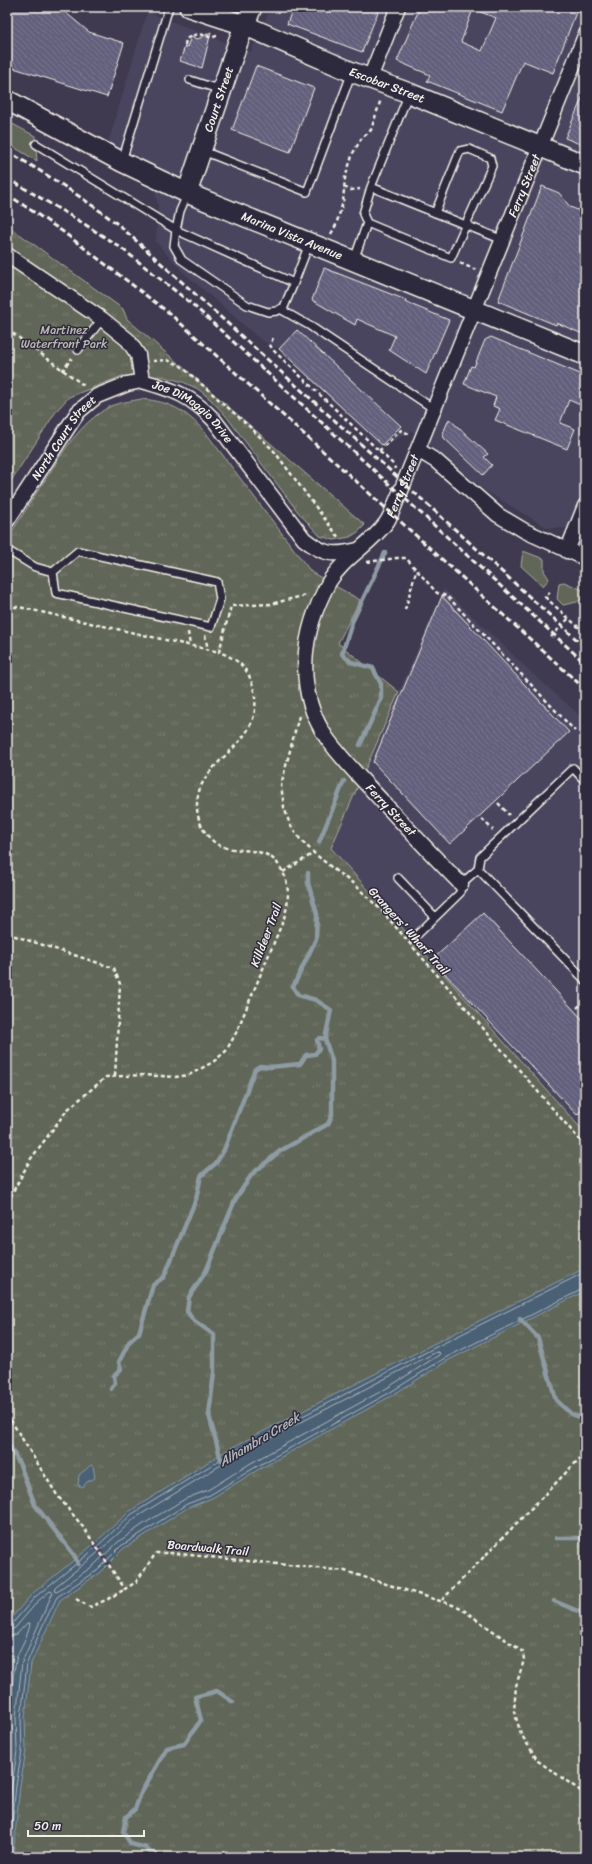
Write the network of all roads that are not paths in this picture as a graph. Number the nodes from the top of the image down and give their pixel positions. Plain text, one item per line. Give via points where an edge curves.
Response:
1 (169, 7) edge
2 (189, 7) edge
3 (252, 7) edge
4 (398, 7) edge
5 (244, 25) junction
6 (585, 36) edge
7 (352, 72) junction
8 (370, 78) junction
9 (190, 80) dead end
10 (222, 91) junction
11 (409, 93) junction
12 (7, 100) edge
13 (36, 144) dead end
14 (541, 146) junction
15 (202, 151) junction
16 (122, 162) junction
17 (585, 164) edge
18 (371, 187) junction
19 (187, 193) junction
20 (435, 213) junction
21 (367, 223) junction
22 (466, 225) junction
23 (176, 230) junction
24 (319, 240) junction
25 (503, 240) junction
26 (7, 254) edge
27 (354, 260) junction
28 (294, 283) junction
29 (280, 309) junction
30 (475, 311) junction
31 (102, 319) junction
32 (78, 350) road end
33 (585, 355) edge
34 (142, 381) junction
35 (434, 409) junction
36 (415, 443) junction
37 (585, 506) edge
38 (7, 521) edge
39 (7, 550) edge
40 (358, 550) junction
41 (567, 551) junction
42 (585, 558) edge
43 (53, 572) junction
44 (585, 781) edge
45 (478, 869) junction
46 (398, 878) dead end
47 (461, 884) junction
48 (435, 917) junction
49 (418, 934) dead end
50 (585, 980) edge

1 - 16 lane
2 - 5 main road, Escobar Street
3 - 5 main road, Court Street
4 - 8 street
5 - 7 main road, Escobar Street
5 - 10 main road, Court Street
6 - 14 street, Ferry Street
7 - 8 main road, Escobar Street
7 - 15 lane via 307,192
8 - 11 main road, Escobar Street
9 - 10 lane
10 - 15 main road, Court Street
11 - 14 main road, Escobar Street
11 - 18 lane
12 - 16 main road, Marina Vista Avenue
13 - 23 lane
14 - 17 main road, Escobar Street
14 - 25 street, Ferry Street
15 - 19 main road, Court Street
16 - 19 main road, Marina Vista Avenue
18 - 20 lane
18 - 21 lane via 363,214
19 - 23 lane
19 - 24 main road, Marina Vista Avenue
20 - 22 lane
20 - 22 lane via 460,151 469,148 490,158 492,166
21 - 22 lane via 451,258
21 - 27 lane
22 - 25 lane
23 - 28 lane
23 - 29 lane via 174,246 182,260 247,305 268,312
24 - 27 main road, Marina Vista Avenue
24 - 28 lane
25 - 30 street, Ferry Street
26 - 31 street, Joe DiMaggio Drive
27 - 30 main road, Marina Vista Avenue
28 - 29 lane via 284,307
29 - 35 lane
30 - 33 main road, Marina Vista Avenue
30 - 35 street, Ferry Street
31 - 32 lane
31 - 34 street, Joe DiMaggio Drive via 134,347 138,355
34 - 38 street, North Court Street via 97,396 78,412
34 - 40 street, Joe DiMaggio Drive via 180,393 203,409 214,420 293,526 314,547 335,554
35 - 36 street, Ferry Street
36 - 40 street, Ferry Street via 386,522
36 - 41 street via 498,515
37 - 41 street
39 - 43 lane via 35,567
40 - 47 street, Ferry Street via 330,581 311,622 306,640 305,662 313,708 337,752
41 - 42 street
43 - 43 lane via 56,593 211,627 220,599 217,582 78,551
44 - 45 lane via 573,768 480,857
45 - 47 lane
45 - 50 lane
46 - 48 lane
47 - 48 lane via 460,893
48 - 49 lane

